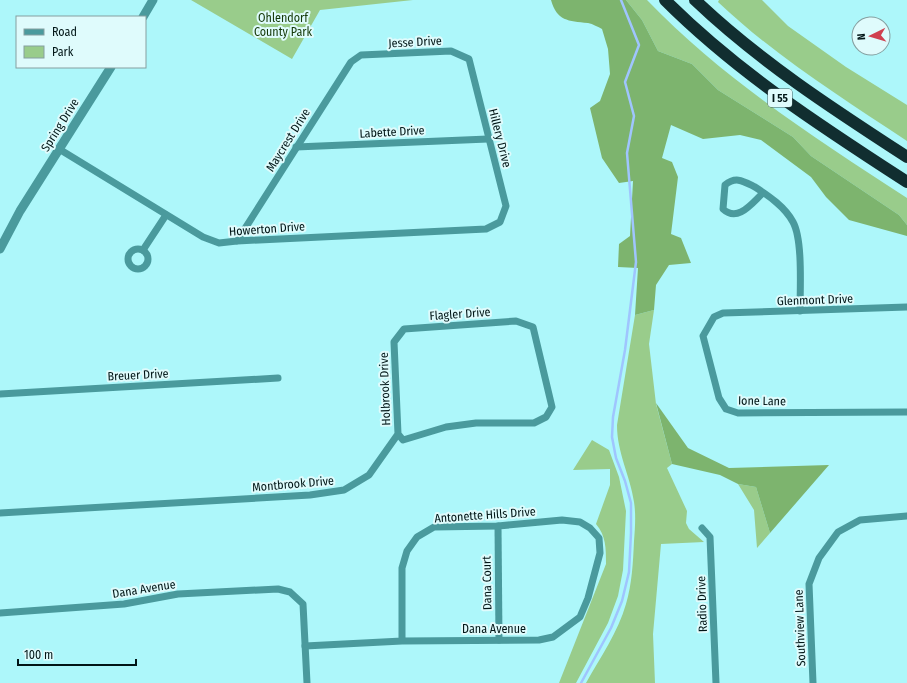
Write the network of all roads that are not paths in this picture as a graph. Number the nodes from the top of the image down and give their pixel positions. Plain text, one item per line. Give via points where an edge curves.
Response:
1 (153, 0) edge
2 (665, 0) edge
3 (695, 0) edge
4 (143, 16) edge
5 (361, 55) joint
6 (469, 59) joint
7 (110, 68) edge
8 (488, 139) junction
9 (296, 148) junction
10 (59, 149) junction
11 (907, 157) edge
12 (907, 182) edge
13 (763, 193) junction
14 (166, 216) junction
15 (500, 222) joint
16 (237, 241) junction
17 (0, 250) edge
18 (143, 250) dead end
19 (907, 307) edge
20 (800, 311) junction
21 (723, 313) joint
22 (394, 342) joint
23 (278, 378) dead end
24 (0, 394) edge
25 (907, 412) edge
26 (398, 434) junction
27 (0, 513) edge
28 (907, 516) edge
29 (498, 526) junction
30 (590, 528) joint
31 (702, 528) dead end
32 (0, 613) edge
33 (499, 640) junction
34 (402, 641) junction
35 (305, 646) junction
36 (307, 683) edge
37 (716, 683) edge
38 (813, 683) edge

1 - 4 street
2 - 12 highway, I 55 via 707,40 776,95
3 - 11 highway, I 55 via 774,67
5 - 6 street, Jesse Drive via 451,51
5 - 9 street, Maycrest Drive via 350,62
6 - 8 street, Hillery Drive
7 - 10 street, Spring Drive
8 - 9 street, Labette Drive
8 - 15 street, Hillery Drive via 506,206
9 - 16 street, Maycrest Drive
10 - 14 street, Howerton Drive
10 - 17 street, Spring Drive via 10,227
13 - 13 street via 741,179 731,180 725,185 723,209 727,213 740,214
13 - 20 street via 785,210 794,224 798,238
14 - 16 street, Howerton Drive via 219,243
14 - 18 street
15 - 16 street, Howerton Drive via 486,229
19 - 20 street, Glenmont Drive
20 - 21 street, Glenmont Drive
21 - 25 street, Ione Lane via 714,317 703,336 719,398 726,410 738,413
22 - 26 street, Holbrook Drive
22 - 26 street, Flagler Drive via 404,329 516,321 533,326 552,408 546,416 534,423 446,427 403,440
23 - 24 street, Breuer Drive
26 - 27 street, Montbrook Drive via 369,475 344,490 310,495
28 - 38 street, Southview Lane via 860,520 838,532 819,558 809,584
29 - 30 street, Antonette Hills Drive via 562,520 580,522
29 - 33 street, Dana Court
29 - 34 street, Antonette Hills Drive via 434,527 417,537 407,551 402,568
30 - 33 street, Dana Avenue via 599,538 600,553 580,617 553,637 539,640
31 - 37 street, Radio Drive via 710,537
32 - 35 street, Dana Avenue via 124,604 178,594 278,589 290,592 303,604
33 - 34 street, Dana Avenue
34 - 35 street, Dana Avenue
35 - 36 street

